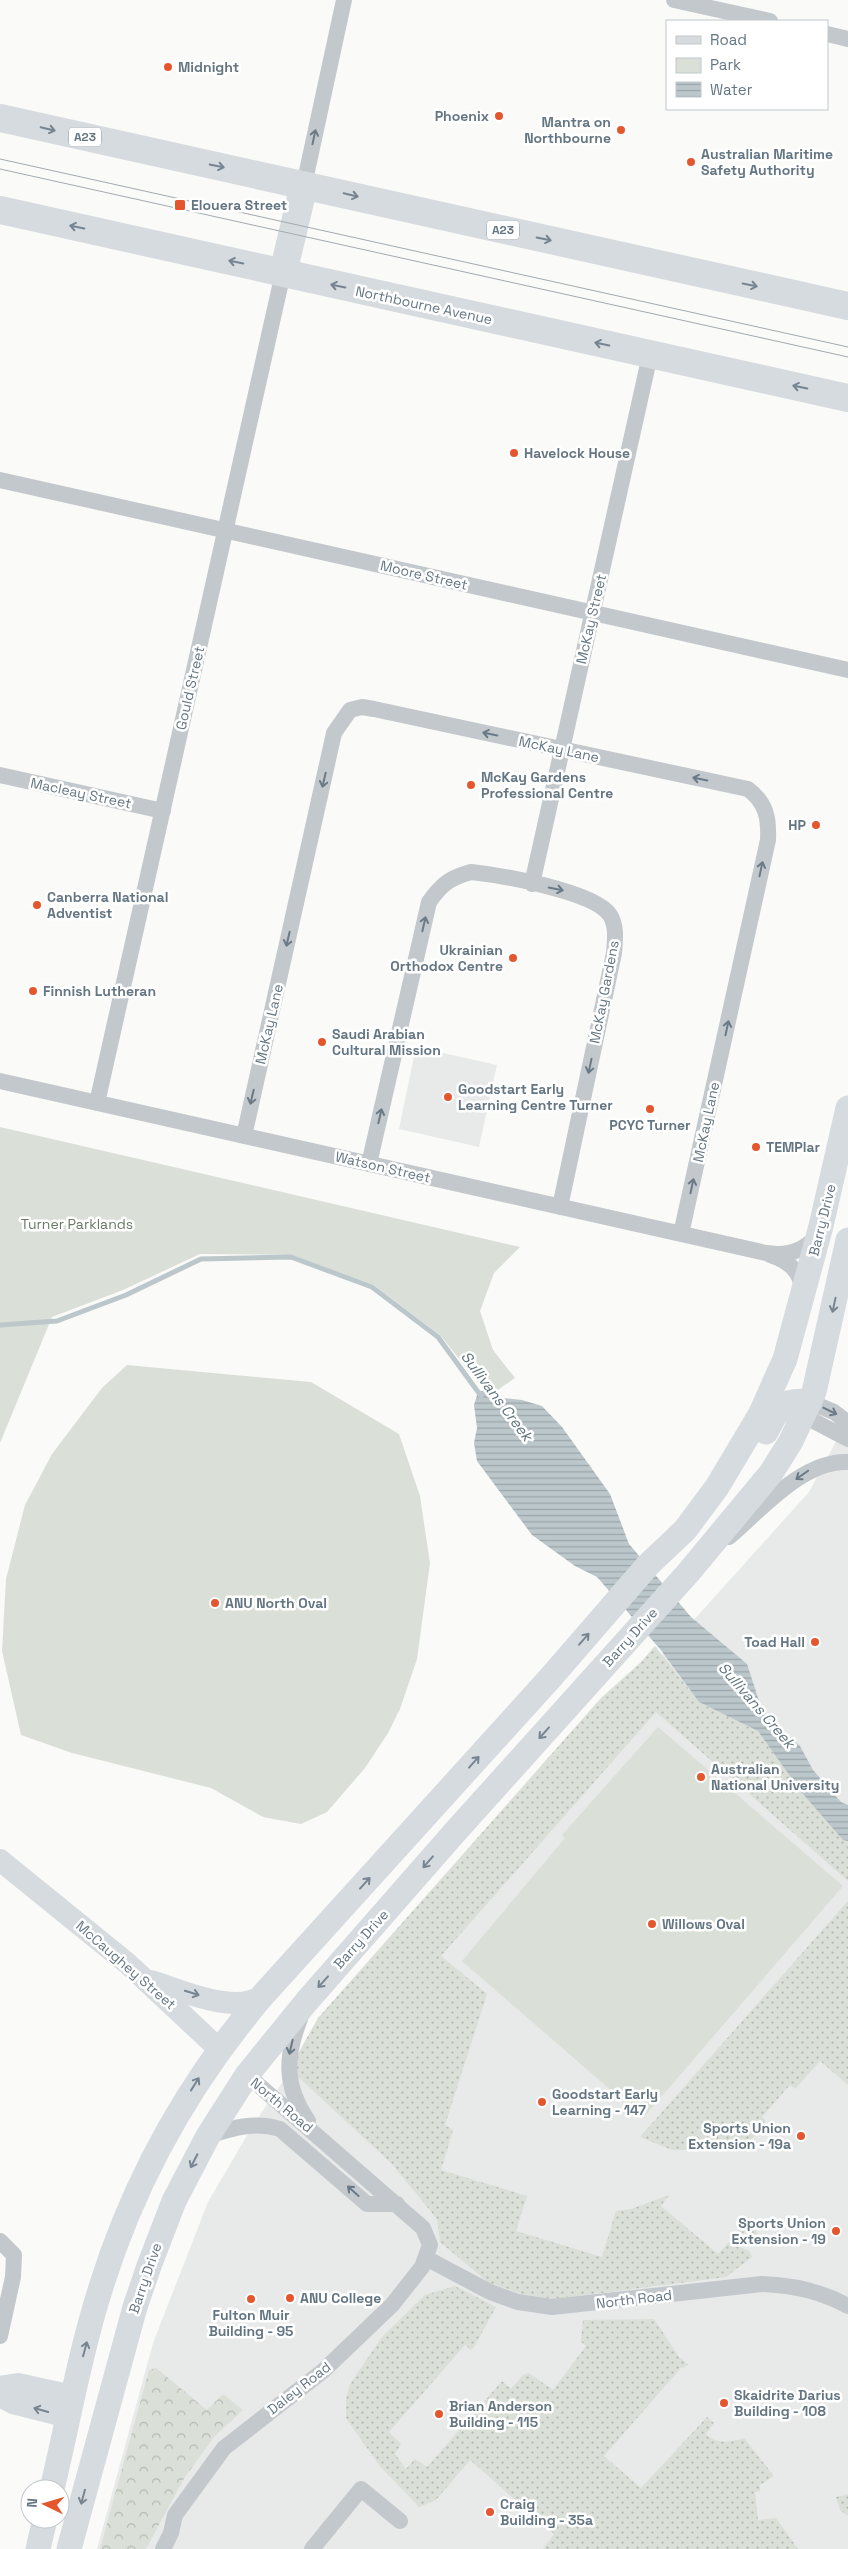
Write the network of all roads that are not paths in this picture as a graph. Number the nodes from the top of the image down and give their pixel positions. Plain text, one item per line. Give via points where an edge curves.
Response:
1 (344, 0) edge
2 (674, 0) edge
3 (765, 20) edge
4 (828, 34) edge
5 (848, 39) edge
6 (0, 118) edge
7 (304, 185) junction
8 (0, 210) edge
9 (283, 273) junction
10 (848, 306) edge
11 (650, 355) junction
12 (848, 398) edge
13 (0, 480) edge
14 (226, 531) junction
15 (592, 613) junction
16 (848, 670) edge
17 (562, 750) junction
18 (0, 775) edge
19 (163, 811) junction
20 (532, 884) junction
21 (0, 1081) edge
22 (97, 1103) junction
23 (848, 1108) edge
24 (244, 1136) junction
25 (369, 1164) junction
26 (560, 1207) junction
27 (821, 1226) junction
28 (682, 1234) junction
29 (847, 1246) edge
30 (766, 1253) junction
31 (802, 1297) junction
32 (793, 1332) junction
33 (767, 1401) junction
34 (800, 1404) junction
35 (848, 1423) edge
36 (848, 1438) edge
37 (848, 1462) edge
38 (648, 1565) junction
39 (681, 1580) junction
40 (0, 1860) edge
41 (145, 1979) junction
42 (263, 1995) junction
43 (307, 2001) junction
44 (219, 2049) junction
45 (247, 2075) junction
46 (316, 2134) junction
47 (208, 2136) junction
48 (397, 2204) junction
49 (0, 2241) edge
50 (426, 2258) junction
51 (848, 2306) edge
52 (0, 2336) edge
53 (0, 2387) edge
54 (0, 2396) edge
55 (70, 2407) junction
56 (106, 2413) junction
57 (54, 2479) edge
58 (400, 2521) dead end
59 (43, 2529) edge
60 (38, 2549) edge
61 (69, 2549) edge
62 (163, 2549) edge
63 (312, 2549) edge

7 -> 1 street
2 - 3 street
4 - 5 street
6 -> 7 highway, A23
7 - 9 highway
7 -> 10 highway, A23
9 -> 8 highway, Northbourne Avenue
11 -> 9 highway, Northbourne Avenue
9 - 14 street, Gould Street
12 -> 11 highway, Northbourne Avenue
11 - 15 street, McKay Street
13 - 14 street, Moore Street
14 - 15 street, Moore Street
14 - 19 street, Gould Street
15 - 16 street, Moore Street
15 - 17 street, McKay Street
17 - 20 street, McKay Street
17 -> 24 street, McKay Lane via 374,709 350,710 334,733
28 -> 17 street, McKay Lane via 768,840 765,808 748,789
18 - 19 street, Macleay Street
19 - 22 street, Gould Street
25 -> 20 street, McKay Gardens via 429,902 441,886 458,875 471,872
20 -> 26 street, McKay Gardens via 564,890 597,904 610,915 615,934 614,953
21 - 22 street, Watson Street
22 - 24 street, Watson Street
23 - 27 main road, Barry Drive
24 - 25 street, Watson Street
25 - 26 street, Watson Street
26 - 28 street, Watson Street
27 - 30 street, Watson Street via 814,1239 795,1253
27 - 31 main road, Barry Drive
28 - 30 street, Watson Street
29 -> 34 main road, Barry Drive via 819,1373
30 - 31 street, Watson Street via 792,1265 802,1282
31 - 32 main road, Barry Drive
32 - 33 main road, Barry Drive
32 - 34 main road, Barry Drive via 788,1369
33 - 34 main road
33 - 38 main road via 753,1406 741,1419 705,1482 662,1539
34 -> 35 street via 830,1410
34 - 36 street
34 - 38 main road via 779,1408 738,1479 720,1502 690,1532
34 - 39 main road, Barry Drive via 787,1447 767,1478
37 -> 39 street via 826,1463 806,1472
42 -> 38 main road via 552,1676
39 -> 43 main road, Barry Drive
40 - 41 street, McCaughey Street
41 -> 42 street via 228,2003 251,2001
41 - 44 street, McCaughey Street
42 - 44 main road
43 - 45 main road, Barry Drive
43 -> 46 street, North Road via 292,2040 288,2066 297,2102
44 - 45 main road, McCaughey Street
55 -> 44 main road via 101,2287 138,2191 173,2121
45 - 46 street, North Road
45 - 47 main road, Barry Drive
46 - 48 street, North Road
48 -> 47 street, North Road via 367,2204 280,2129 246,2126
47 -> 56 main road, Barry Drive via 160,2235 135,2307
48 - 50 street, North Road via 423,2228 430,2245
49 - 52 street via 14,2255 13,2276
50 - 51 street, North Road via 490,2292 518,2302 552,2307 762,2284 786,2285 823,2294
50 - 62 street, Daley Road via 392,2306 323,2372 224,2448 176,2515
53 - 55 street via 18,2384
55 -> 54 street via 13,2404
55 - 56 main road
55 - 57 main road
56 -> 61 main road, Barry Drive
58 - 63 street via 361,2489
59 - 60 main road

